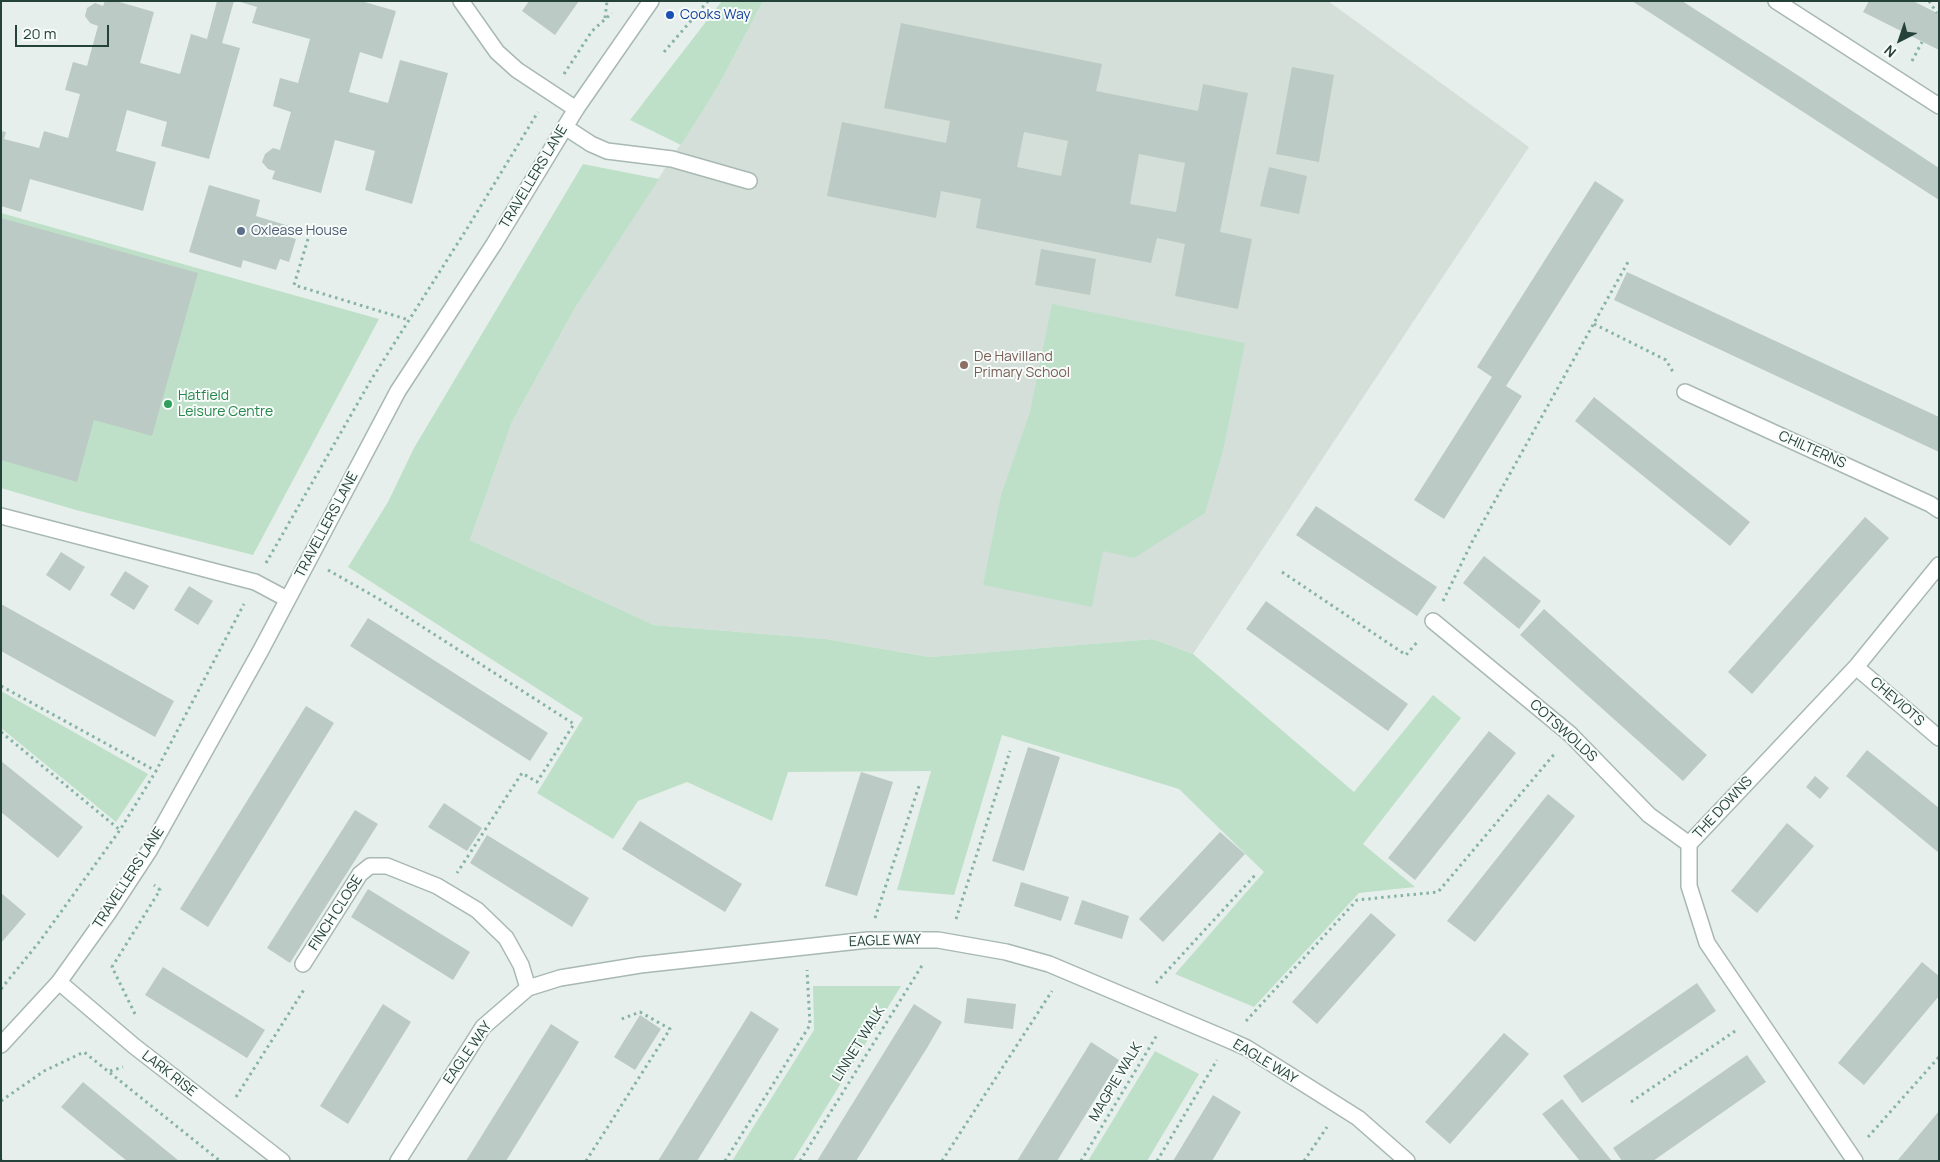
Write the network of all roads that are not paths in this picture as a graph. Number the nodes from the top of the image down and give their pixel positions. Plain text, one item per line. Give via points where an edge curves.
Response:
1 (461, 1) edge
2 (651, 1) edge
3 (1776, 1) edge
4 (1939, 106) edge
5 (576, 109) junction
6 (565, 127) junction
7 (749, 181) dead end
8 (1685, 392) road end
9 (1939, 510) edge
10 (1, 516) edge
11 (1939, 565) edge
12 (288, 599) junction
13 (1433, 621) road end
14 (1856, 666) junction
15 (1939, 738) edge
16 (1689, 844) junction
17 (303, 964) road end
18 (60, 982) junction
19 (528, 988) junction
20 (1, 1045) edge
21 (1854, 1158) edge
22 (282, 1161) edge
23 (398, 1161) edge
24 (1407, 1161) edge

1 - 5 street via 497,52 517,70
2 - 5 street, TRAVELLERS LANE
3 - 4 street
5 - 6 street, TRAVELLERS LANE
6 - 7 street via 607,150 672,159
6 - 12 street, TRAVELLERS LANE via 494,244 398,391
8 - 9 street, CHILTERNS
10 - 12 street via 255,582
11 - 14 street, THE DOWNS
12 - 18 street, TRAVELLERS LANE via 149,851
13 - 16 street, COTSWOLDS via 1570,734 1649,815
14 - 15 street, CHEVIOTS
14 - 16 street, THE DOWNS
16 - 21 street, THE DOWNS via 1689,886 1707,944
17 - 19 street, FINCH CLOSE via 360,874 370,866 387,866 446,891 477,910 506,938 521,965
18 - 20 street, TRAVELLERS LANE
18 - 22 street, LARK RISE via 134,1046
19 - 23 street, EAGLE WAY via 484,1026
19 - 24 street, EAGLE WAY via 560,978 640,965 868,940 943,941 1006,952 1065,970 1247,1048 1358,1118

